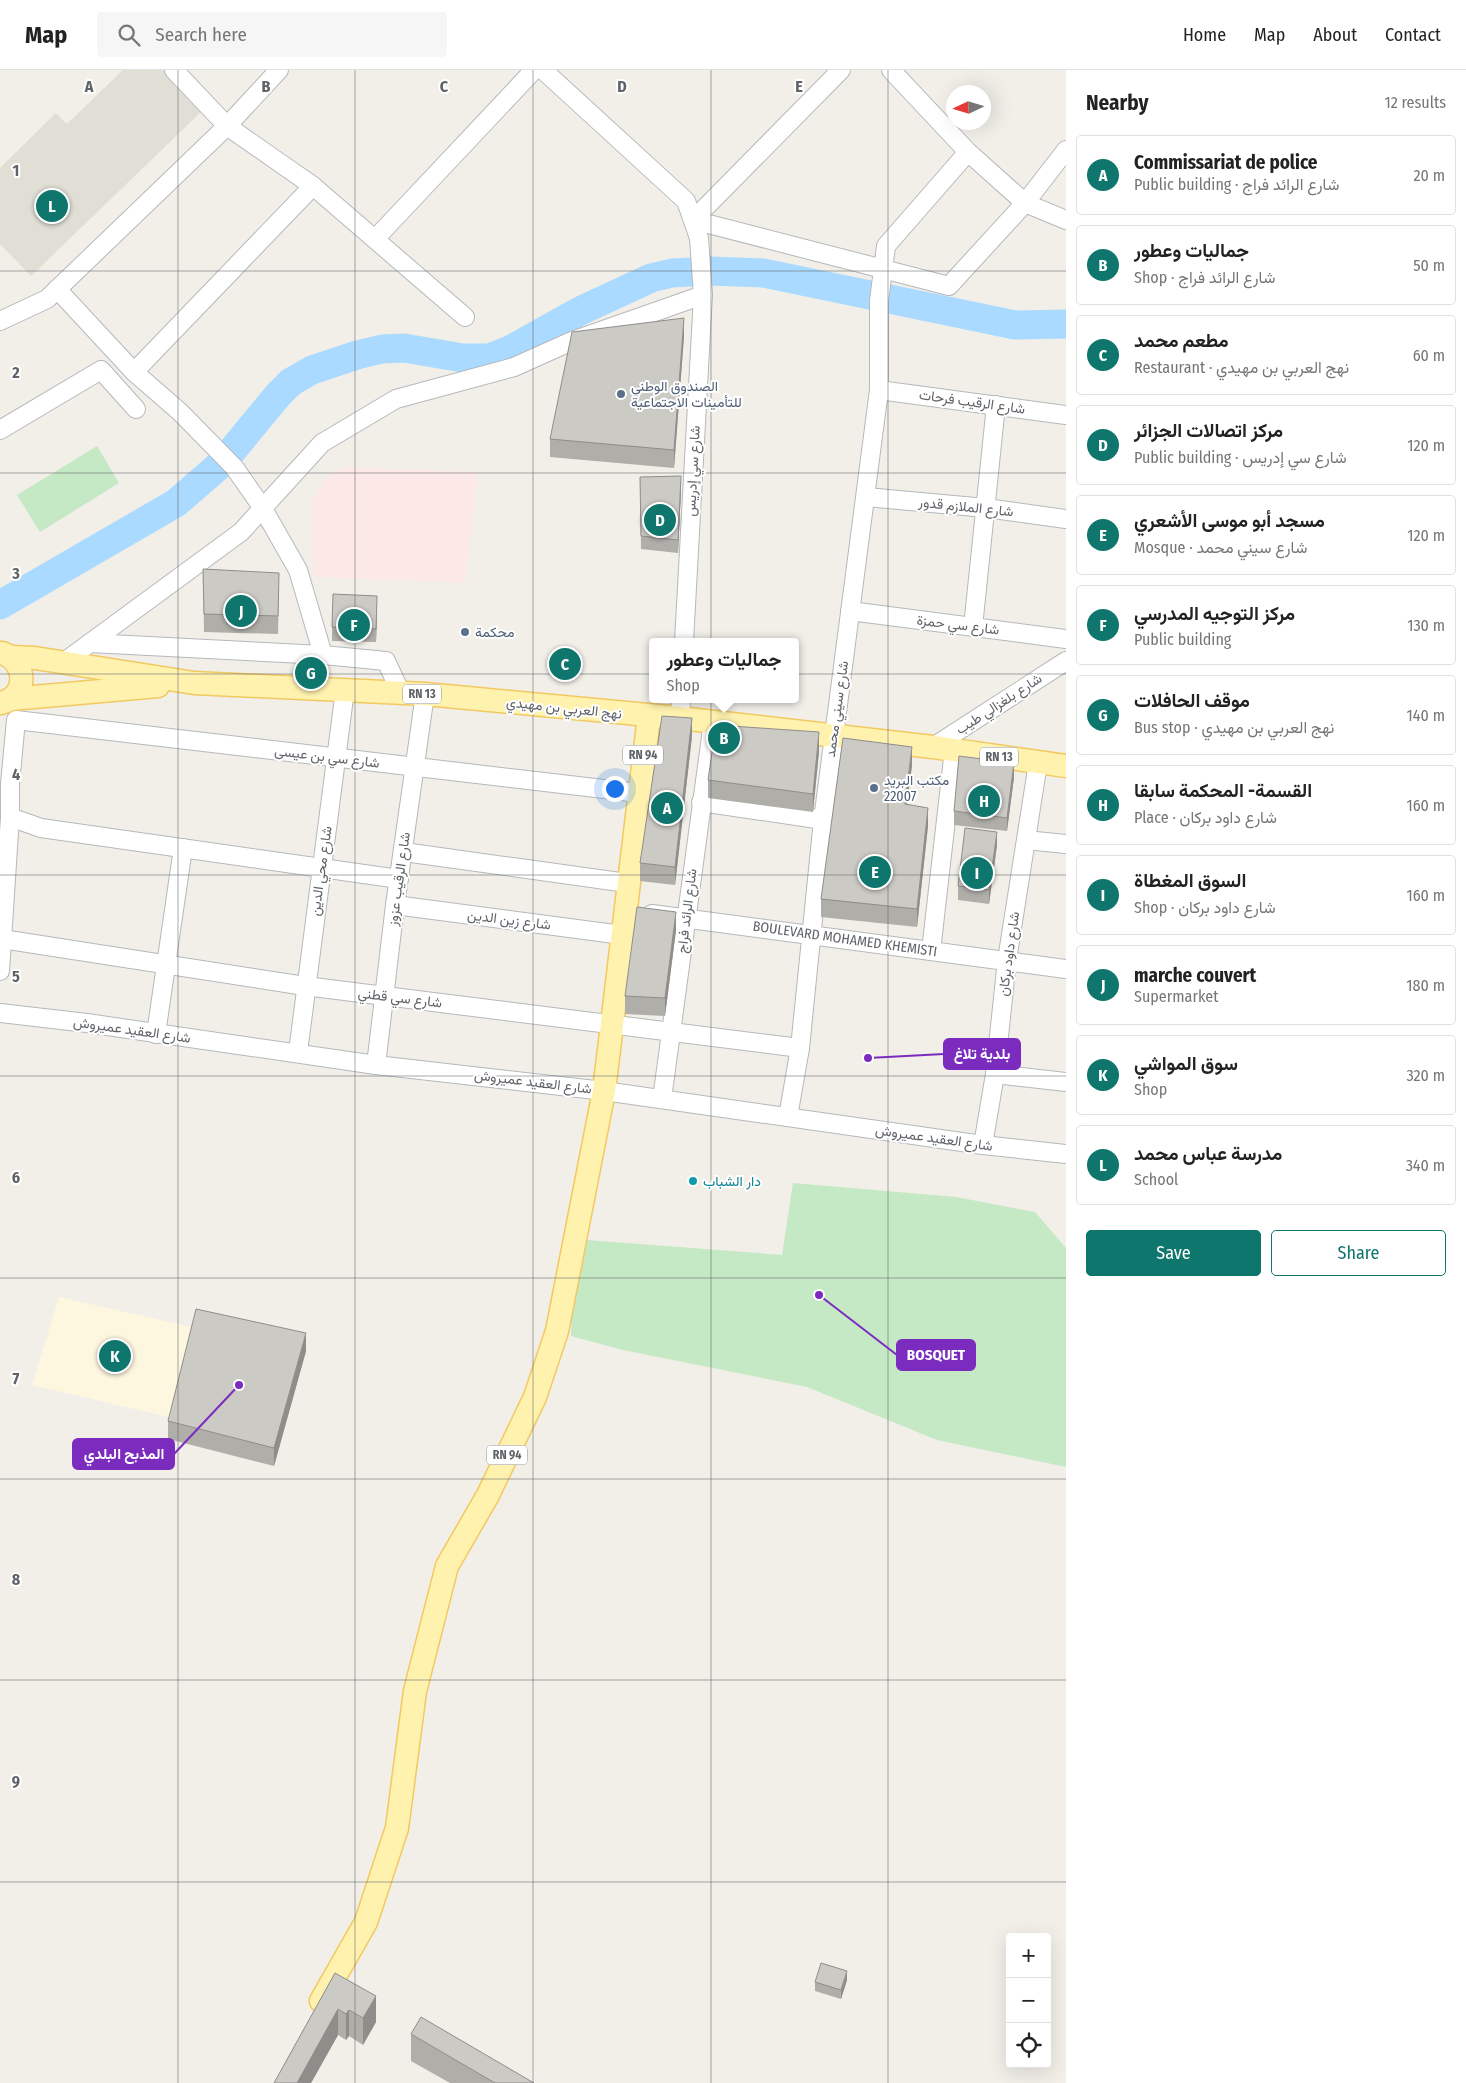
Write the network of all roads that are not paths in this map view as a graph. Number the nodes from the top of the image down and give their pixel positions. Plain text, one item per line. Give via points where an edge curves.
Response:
1 (174, 70) edge
2 (279, 70) edge
3 (534, 70) edge
4 (543, 70) edge
5 (841, 70) edge
6 (891, 70) edge
7 (227, 126) junction
8 (1066, 150) edge
9 (968, 152) junction
10 (313, 186) junction
11 (1025, 203) junction
12 (693, 220) junction
13 (1066, 220) edge
14 (374, 239) junction
15 (883, 267) junction
16 (57, 289) junction
17 (702, 295) junction
18 (465, 316) dead end
19 (0, 321) edge
20 (134, 372) junction
21 (879, 390) junction
22 (996, 406) junction
23 (136, 409) dead end
24 (1066, 415) edge
25 (0, 430) edge
26 (866, 497) junction
27 (262, 507) junction
28 (986, 508) junction
29 (1066, 519) edge
30 (850, 611) junction
31 (973, 627) junction
32 (684, 638) edge
33 (1066, 639) edge
34 (90, 643) junction
35 (6, 655) edge
36 (323, 655) junction
37 (1066, 661) edge
38 (64, 662) junction
39 (194, 682) junction
40 (345, 690) junction
41 (401, 693) junction
42 (425, 694) junction
43 (9, 707) edge
44 (681, 709) edge
45 (649, 716) junction
46 (713, 722) junction
47 (833, 737) junction
48 (943, 749) junction
49 (337, 758) junction
50 (1038, 763) junction
51 (1066, 766) edge
52 (414, 768) junction
53 (638, 793) junction
54 (701, 802) junction
55 (10, 817) junction
56 (823, 820) junction
57 (1026, 840) junction
58 (1066, 844) edge
59 (183, 848) junction
60 (404, 852) junction
61 (321, 868) junction
62 (399, 879) junction
63 (627, 882) junction
64 (395, 905) junction
65 (624, 911) junction
66 (686, 917) junction
67 (622, 935) junction
68 (809, 936) junction
69 (2, 939) junction
70 (931, 951) junction
71 (1007, 960) junction
72 (165, 964) junction
73 (1066, 969) edge
74 (0, 971) edge
75 (305, 986) junction
76 (384, 996) junction
77 (0, 1013) edge
78 (612, 1024) junction
79 (672, 1031) junction
80 (156, 1034) junction
81 (800, 1048) junction
82 (298, 1052) junction
83 (376, 1065) junction
84 (994, 1074) junction
85 (1066, 1082) edge
86 (604, 1091) junction
87 (662, 1099) junction
88 (788, 1117) junction
89 (983, 1145) junction
90 (1066, 1154) edge
91 (313, 2015) edge

1 - 7 street
2 - 7 street
3 - 14 street
4 - 12 street, شارع سي إدريس via 686,201
5 - 12 street
6 - 9 street
7 - 10 street
7 - 16 street
8 - 11 street
9 - 11 street
9 - 15 street, شارع سيني محمد via 886,246
10 - 14 street
10 - 20 street
11 - 13 street
11 - 15 street via 949,286
12 - 15 street
12 - 17 street, شارع سي إدريس via 699,238
14 - 18 street
15 - 21 street, شارع سيني محمد via 879,301
16 - 19 street via 47,299
16 - 20 street
17 - 27 street via 572,341 514,367 396,399 322,443
17 - 32 street, شارع سي إدريس
20 - 27 street via 234,466
21 - 22 street, شارع الرقيب فرحات
21 - 26 street, شارع سيني محمد
22 - 24 street, شارع الرقيب فرحات
22 - 28 street
23 - 25 street via 101,370
26 - 28 street, شارع الملازم قدور
26 - 30 street, شارع سيني محمد
27 - 34 street via 241,532
27 - 36 street via 298,570
28 - 29 street, شارع الملازم قدور
28 - 31 street
30 - 31 street, شارع سي حمزة
30 - 47 street, شارع سيني محمد
31 - 33 street, شارع سي حمزة
34 - 36 street
34 - 38 street
35 - 38 main road, RN 13
35 - 43 main road via 18,664 22,673 18,692
36 - 41 street via 386,661
37 - 48 street, شارع بلغزالي طيب
38 - 39 main road, RN 13
39 - 40 main road, نهج العربي بن مهيدي / RN 13
39 - 43 main road, RN 13
40 - 41 main road, نهج العربي بن مهيدي / RN 13
40 - 49 street, شارع محي الدين
41 - 42 main road, نهج العربي بن مهيدي / RN 13
42 - 45 main road, نهج العربي بن مهيدي / RN 13
42 - 52 street, شارع الرقيب عزوز
43 - 49 street, شارع سي بن عيسى
43 - 55 street
44 - 45 main road, نهج العربي بن مهيدي / RN 13
44 - 46 main road, نهج العربي بن مهيدي / RN 13
45 - 53 main road, RN 94
46 - 47 main road, نهج العربي بن مهيدي / RN 13
46 - 54 street, شارع الرائد فراج
47 - 48 main road, نهج العربي بن مهيدي / RN 13
47 - 56 street, شارع سيني محمد
48 - 50 main road, RN 13
48 - 70 street
49 - 52 street, شارع سي بن عيسى
49 - 61 street, شارع محي الدين
50 - 51 main road, RN 13
50 - 57 street, شارع داود بركان
52 - 53 street, شارع سي بن عيسى
52 - 60 street, شارع الرقيب عزوز
53 - 63 main road, RN 94
54 - 56 street
54 - 66 street, شارع الرائد فراج
55 - 59 street via 41,828
55 - 69 street
56 - 68 street, شارع سيني محمد
57 - 58 street
57 - 71 street, شارع داود بركان
59 - 61 street
59 - 72 street
60 - 62 street, شارع الرقيب عزوز
60 - 63 street
61 - 62 street
61 - 75 street, شارع محي الدين
62 - 64 street, شارع الرقيب عزوز
63 - 65 main road, RN 94
64 - 67 street, شارع زين الدين
64 - 76 street, شارع الرقيب عزوز
65 - 66 street, BOULEVARD MOHAMED KHEMISTI
65 - 67 main road, RN 94
66 - 68 street, BOULEVARD MOHAMED KHEMISTI
66 - 79 street, شارع الرائد فراج
67 - 78 main road, RN 94
68 - 70 street, BOULEVARD MOHAMED KHEMISTI
68 - 81 street, شارع سيني محمد
69 - 72 street, شارع سي قطني
69 - 74 street
70 - 71 street, BOULEVARD MOHAMED KHEMISTI
71 - 73 street, BOULEVARD MOHAMED KHEMISTI
71 - 84 street, شارع داود بركان
72 - 75 street, شارع سي قطني
72 - 80 street
75 - 76 street, شارع سي قطني
75 - 82 street, شارع محي الدين
76 - 78 street, شارع سي قطني
76 - 83 street, شارع الرقيب عزوز
77 - 80 street, شارع العقيد عميروش
78 - 79 street, شارع سي قطني
78 - 86 main road, RN 94
79 - 81 street, شارع سي قطني
79 - 87 street, شارع الرائد فراج
80 - 82 street, شارع العقيد عميروش
81 - 88 street, شارع سيني محمد
82 - 83 street, شارع العقيد عميروش
83 - 86 street, شارع العقيد عميروش
84 - 85 street
84 - 89 street, شارع داود بركان
86 - 87 street, شارع العقيد عميروش
86 - 91 main road, RN 94 via 557,1331 535,1397 488,1495 447,1566 415,1691 397,1828 366,1922
87 - 88 street, شارع العقيد عميروش
88 - 89 street, شارع العقيد عميروش
89 - 90 street, شارع العقيد عميروش

